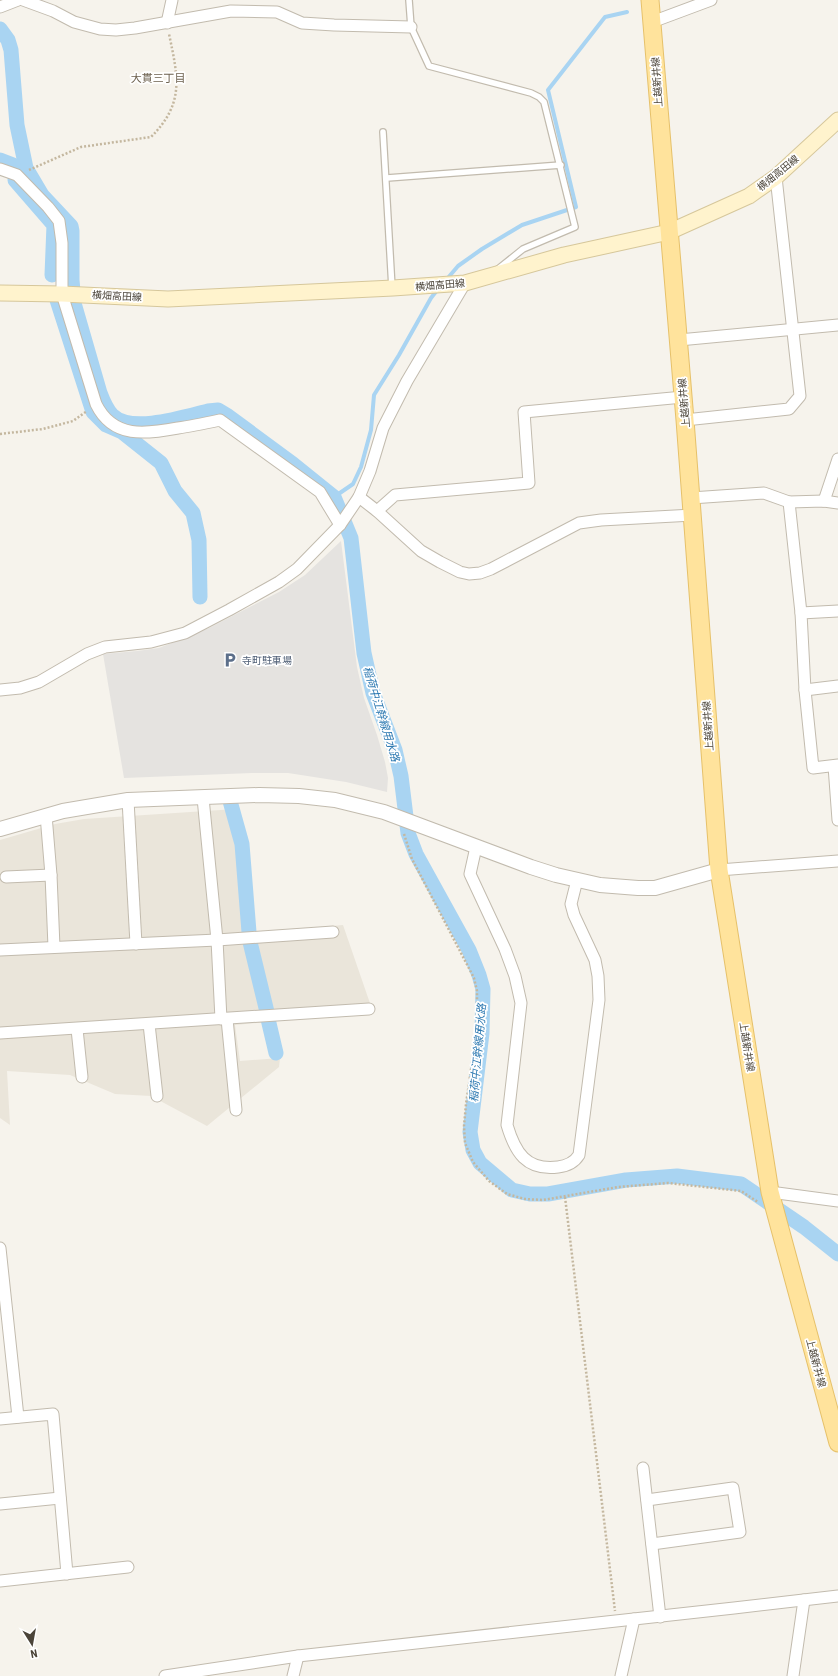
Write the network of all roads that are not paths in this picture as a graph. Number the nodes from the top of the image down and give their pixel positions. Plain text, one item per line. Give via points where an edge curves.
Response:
1 (18, 0) edge
2 (23, 0) edge
3 (172, 0) edge
4 (409, 0) edge
5 (650, 0) edge
6 (711, 0) edge
7 (0, 7) edge
8 (652, 22) junction
9 (166, 23) junction
10 (410, 27) junction
11 (838, 120) edge
12 (384, 132) dead end
13 (561, 165) junction
14 (0, 169) edge
15 (776, 177) junction
16 (387, 178) junction
17 (669, 232) junction
18 (490, 275) junction
19 (465, 283) junction
20 (392, 288) junction
21 (0, 293) edge
22 (62, 294) junction
23 (838, 325) edge
24 (793, 330) junction
25 (679, 340) junction
26 (683, 398) junction
27 (685, 420) junction
28 (838, 459) edge
29 (359, 498) junction
30 (691, 498) junction
31 (824, 501) junction
32 (789, 502) junction
33 (838, 503) edge
34 (377, 511) junction
35 (693, 515) junction
36 (340, 525) junction
37 (838, 611) edge
38 (801, 613) junction
39 (838, 686) edge
40 (0, 690) edge
41 (805, 690) junction
42 (836, 766) edge
43 (203, 798) junction
44 (128, 800) junction
45 (46, 815) junction
46 (838, 820) edge
47 (0, 830) edge
48 (476, 847) junction
49 (838, 861) edge
50 (719, 870) junction
51 (51, 875) junction
52 (6, 877) dead end
53 (577, 880) junction
54 (333, 932) dead end
55 (217, 940) junction
56 (136, 944) junction
57 (54, 947) junction
58 (0, 950) edge
59 (369, 1010) dead end
60 (224, 1019) junction
61 (149, 1024) junction
62 (77, 1029) junction
63 (0, 1033) edge
64 (82, 1077) dead end
65 (157, 1096) dead end
66 (236, 1110) dead end
67 (770, 1192) junction
68 (838, 1201) edge
69 (0, 1254) edge
70 (18, 1417) junction
71 (0, 1419) edge
72 (838, 1443) edge
73 (643, 1468) dead end
74 (60, 1498) junction
75 (647, 1500) junction
76 (0, 1504) edge
77 (652, 1544) junction
78 (128, 1567) dead end
79 (67, 1574) junction
80 (0, 1581) edge
81 (838, 1596) edge
82 (804, 1600) junction
83 (660, 1617) junction
84 (634, 1620) junction
85 (298, 1656) junction
86 (165, 1676) edge
87 (293, 1676) edge
88 (622, 1676) edge
89 (793, 1676) edge

1 - 7 street
2 - 9 street via 74,22 100,29 116,30
3 - 9 street
4 - 10 lane
5 - 8 main road, 上越新井線
6 - 8 street
8 - 17 main road, 上越新井線
9 - 10 street via 231,11 277,12 302,23 334,26
10 - 13 lane via 429,66 539,96 544,102
11 - 15 main road, 横畑高田線
12 - 16 lane
13 - 16 lane
13 - 18 lane via 575,227 523,249
14 - 22 street via 17,175 59,221 62,243
15 - 17 main road, 横畑高田線 via 749,196
15 - 24 street
16 - 20 lane
17 - 18 main road, 横畑高田線 via 564,255
17 - 25 main road, 上越新井線
18 - 19 main road, 横畑高田線
19 - 20 main road, 横畑高田線
19 - 29 street via 407,381 383,428
20 - 22 main road, 横畑高田線 via 168,299
21 - 22 main road, 横畑高田線
22 - 36 street via 96,404 115,425 138,434 220,420 320,492
23 - 24 street
24 - 25 street
24 - 27 street via 800,396 789,409
25 - 26 main road, 上越新井線
26 - 27 main road, 上越新井線
26 - 34 street via 524,412 529,483 394,495
27 - 30 main road, 上越新井線
28 - 31 street
29 - 34 street
29 - 36 street
30 - 32 street via 764,493
30 - 35 main road, 上越新井線
31 - 32 street
31 - 33 street
32 - 38 street
34 - 35 street via 422,551 451,568 469,574 491,569 579,523
35 - 50 main road, 上越新井線
36 - 40 street via 307,560 280,582 185,633 151,642 105,647 86,654 39,682 20,688
37 - 38 street
38 - 41 street
39 - 41 street
41 - 42 street via 812,768
42 - 46 street
43 - 44 street
43 - 48 street via 258,795 341,801 400,818
43 - 55 street
44 - 45 street
44 - 56 street
45 - 47 street
45 - 51 street
48 - 53 street
48 - 53 street via 470,874 505,949 521,1003 507,1125 517,1150 525,1160 536,1167 562,1167 570,1164 579,1155 599,1000 595,960 571,904
49 - 50 street
50 - 53 street via 655,888 612,887
50 - 67 main road, 上越新井線
51 - 52 street
51 - 57 street
54 - 55 street
55 - 56 street
55 - 60 street
56 - 57 street
57 - 58 street
59 - 60 street
60 - 61 street
60 - 66 street
61 - 62 street
61 - 65 street
62 - 63 street
62 - 64 street
67 - 68 street
67 - 72 main road, 上越新井線
69 - 70 street
70 - 71 street
70 - 74 street via 53,1414
73 - 75 street
74 - 76 street
74 - 79 street
75 - 77 street
75 - 77 street via 733,1488 740,1532
77 - 83 street
78 - 79 street
79 - 80 street
81 - 82 street
82 - 83 street
82 - 89 street
83 - 84 street
84 - 85 street
84 - 88 street
85 - 86 street
85 - 87 street

